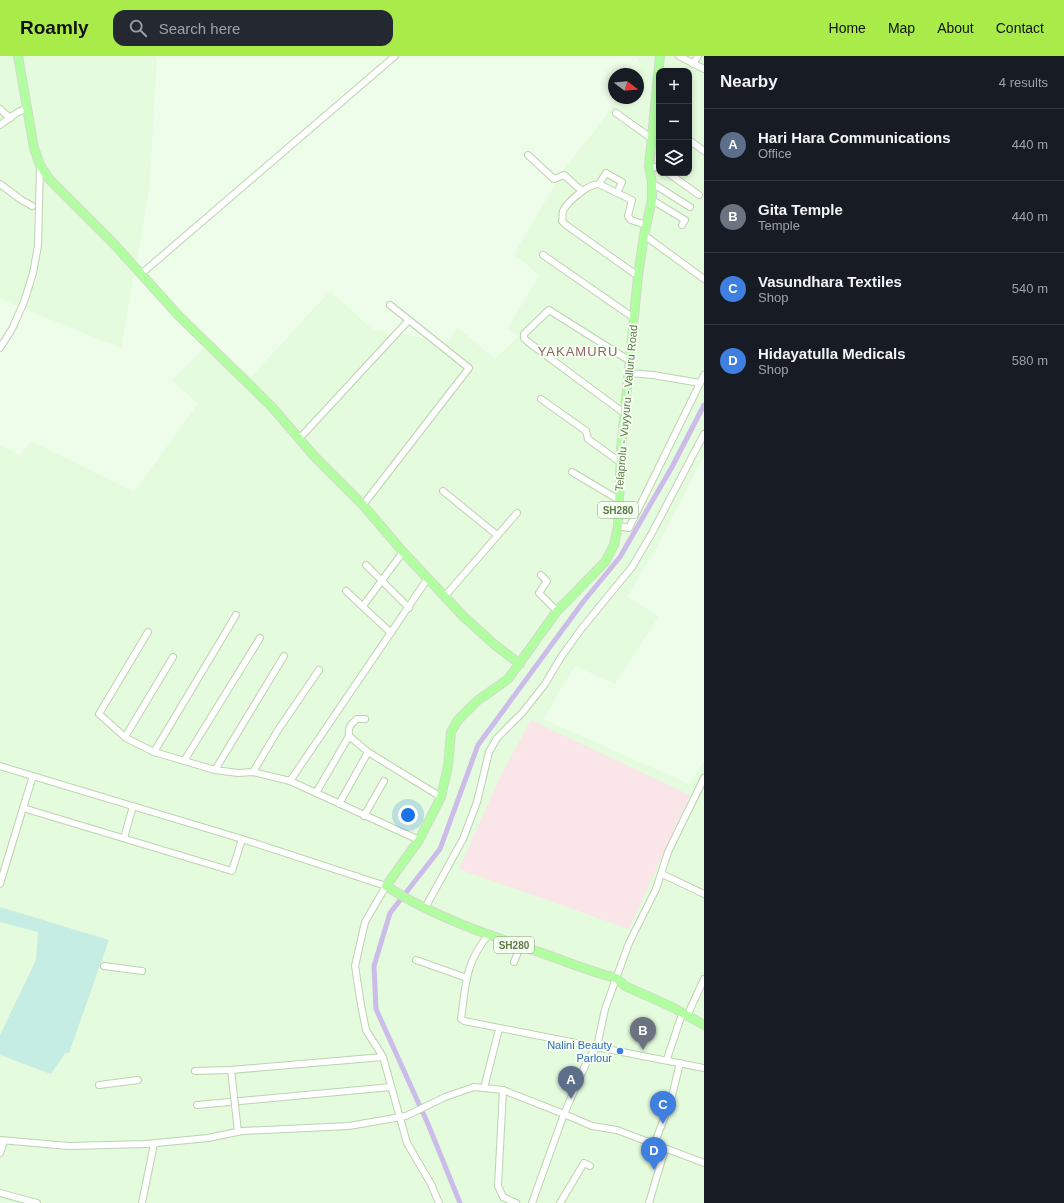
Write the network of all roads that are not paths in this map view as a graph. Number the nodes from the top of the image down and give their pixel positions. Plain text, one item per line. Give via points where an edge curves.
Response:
1 (18, 56) edge
2 (395, 56) edge
3 (660, 56) edge
4 (679, 56) edge
5 (698, 56) edge
6 (692, 64) junction
7 (704, 70) edge
8 (657, 104) edge
9 (0, 109) edge
10 (26, 109) junction
11 (616, 113) dead end
12 (10, 118) junction
13 (656, 123) edge
14 (0, 126) edge
15 (651, 138) junction
16 (692, 142) edge
17 (704, 151) edge
18 (528, 155) dead end
19 (40, 165) junction
20 (648, 166) junction
21 (656, 167) edge
22 (672, 176) edge
23 (652, 183) junction
24 (0, 184) edge
25 (599, 184) junction
26 (582, 191) junction
27 (617, 193) junction
28 (699, 195) dead end
29 (652, 200) junction
30 (39, 202) junction
31 (32, 206) junction
32 (690, 207) dead end
33 (38, 212) junction
34 (646, 225) junction
35 (682, 225) dead end
36 (644, 235) junction
37 (543, 255) dead end
38 (141, 274) junction
39 (638, 276) junction
40 (704, 279) edge
41 (390, 305) dead end
42 (634, 318) junction
43 (409, 320) junction
44 (0, 348) edge
45 (630, 361) junction
46 (629, 373) junction
47 (704, 375) edge
48 (700, 383) junction
49 (541, 399) dead end
50 (624, 413) junction
51 (704, 434) edge
52 (299, 439) junction
53 (620, 462) junction
54 (572, 472) dead end
55 (443, 491) dead end
56 (619, 500) junction
57 (362, 505) junction
58 (517, 513) dead end
59 (618, 526) junction
60 (497, 535) junction
61 (403, 552) junction
62 (366, 564) dead end
63 (541, 575) dead end
64 (428, 578) junction
65 (381, 580) junction
66 (346, 591) dead end
67 (445, 596) junction
68 (362, 606) junction
69 (409, 608) junction
70 (557, 611) junction
71 (236, 616) dead end
72 (148, 632) dead end
73 (391, 633) junction
74 (260, 638) dead end
75 (284, 656) dead end
76 (173, 657) dead end
77 (520, 664) junction
78 (319, 670) dead end
79 (366, 720) dead end
80 (349, 736) junction
81 (124, 737) junction
82 (154, 752) junction
83 (368, 752) junction
84 (184, 761) junction
85 (0, 766) edge
86 (215, 770) junction
87 (253, 772) junction
88 (33, 776) junction
89 (704, 778) edge
90 (290, 781) junction
91 (384, 781) dead end
92 (316, 793) junction
93 (441, 796) junction
94 (339, 804) junction
95 (133, 806) junction
96 (23, 808) junction
97 (364, 816) junction
98 (124, 838) junction
99 (242, 839) junction
100 (419, 840) junction
101 (662, 874) junction
102 (0, 884) edge
103 (390, 888) junction
104 (703, 890) edge
105 (425, 908) junction
106 (489, 934) junction
107 (520, 947) junction
108 (416, 960) dead end
109 (514, 962) dead end
110 (104, 966) dead end
111 (142, 971) dead end
112 (467, 978) junction
113 (616, 978) junction
114 (704, 979) edge
115 (684, 1015) junction
116 (704, 1025) edge
117 (499, 1029) junction
118 (597, 1047) junction
119 (383, 1058) junction
120 (667, 1059) junction
121 (680, 1063) junction
122 (704, 1068) edge
123 (231, 1070) junction
124 (195, 1071) dead end
125 (138, 1080) dead end
126 (99, 1085) dead end
127 (392, 1087) junction
128 (484, 1088) junction
129 (503, 1090) junction
130 (197, 1105) dead end
131 (564, 1114) junction
132 (399, 1118) junction
133 (238, 1132) junction
134 (2, 1141) edge
135 (154, 1144) junction
136 (654, 1145) junction
137 (665, 1149) junction
138 (0, 1153) edge
139 (704, 1163) edge
140 (590, 1166) dead end
141 (0, 1193) edge
142 (37, 1203) edge
143 (142, 1203) edge
144 (439, 1203) edge
145 (516, 1203) edge
146 (532, 1203) edge
147 (560, 1203) edge
148 (649, 1203) edge

1 - 10 main road
2 - 38 street
3 - 8 main road, Telaprolu - Vuyyuru - Valluru Road / SH280
4 - 6 street
5 - 6 street
6 - 7 street
9 - 12 street
10 - 12 street
10 - 19 main road
11 - 15 street
12 - 14 street
13 - 15 main road, Telaprolu - Vuyyuru - Valluru Road / SH280
15 - 20 main road, Telaprolu - Vuyyuru - Valluru Road / SH280
16 - 17 street
18 - 26 street via 554,179 564,175
19 - 30 street
19 - 38 main road via 49,179
20 - 21 street
20 - 23 main road, Telaprolu - Vuyyuru - Valluru Road / SH280
22 - 28 street
23 - 29 main road, Telaprolu - Vuyyuru - Valluru Road / SH280
23 - 32 street
24 - 31 street
25 - 26 street via 593,184
25 - 27 street
25 - 27 street via 606,173 622,182
26 - 39 street via 564,211 562,221
27 - 34 street via 632,200 628,216 631,220
29 - 34 main road, Telaprolu - Vuyyuru - Valluru Road / SH280
29 - 35 street via 684,220
30 - 31 street
30 - 33 street
31 - 33 street
33 - 44 street via 38,246 33,273 24,302
34 - 36 main road, Telaprolu - Vuyyuru - Valluru Road / SH280
36 - 39 main road, Telaprolu - Vuyyuru - Valluru Road / SH280
36 - 40 street
37 - 42 street
38 - 52 main road
39 - 42 main road, Telaprolu - Vuyyuru - Valluru Road / SH280
41 - 43 street
42 - 45 main road, Telaprolu - Vuyyuru - Valluru Road / SH280
43 - 52 street
43 - 57 street via 469,368
45 - 46 main road, Telaprolu - Vuyyuru - Valluru Road / SH280
45 - 50 street via 549,310 524,334 528,342
46 - 48 street
46 - 50 main road, Telaprolu - Vuyyuru - Valluru Road / SH280
47 - 48 street
48 - 59 street via 629,528
49 - 53 street via 586,431 588,439
50 - 53 main road, Telaprolu - Vuyyuru - Valluru Road / SH280
51 - 105 street via 632,567 561,656 545,684 523,712 497,738 489,752 477,802 463,839
52 - 57 main road
53 - 56 main road, Telaprolu - Vuyyuru - Valluru Road / SH280
54 - 56 street
55 - 60 street
56 - 59 main road, Telaprolu - Vuyyuru - Valluru Road / SH280
57 - 61 main road
58 - 60 street
59 - 70 main road, Telaprolu - Vuyyuru - Valluru Road / SH280 via 614,545 605,562
60 - 67 street
61 - 64 main road
61 - 65 street
62 - 65 street
63 - 70 street via 547,581 539,593
64 - 67 main road
64 - 69 street
65 - 68 street
65 - 69 street
66 - 68 street
67 - 77 main road via 478,630
68 - 73 street
69 - 73 street
70 - 77 main road, Telaprolu - Vuyyuru - Valluru Road / SH280
71 - 82 street
72 - 81 street via 99,714
73 - 90 street
74 - 84 street
75 - 86 street
76 - 81 street
77 - 93 main road, Telaprolu - Vuyyuru - Valluru Road / SH280 via 508,679 477,701 458,720 451,732 448,766
78 - 87 street
79 - 80 street via 357,719 351,724 348,728
80 - 83 street
80 - 92 street
81 - 82 street
82 - 84 street
83 - 93 street
83 - 94 street
84 - 86 street
85 - 88 street
86 - 87 street
87 - 90 street
88 - 95 street
88 - 96 street
89 - 101 street via 668,852
90 - 92 street
91 - 97 street
92 - 94 street
93 - 100 main road, Telaprolu - Vuyyuru - Valluru Road / SH280
94 - 97 street
95 - 98 street
95 - 99 street
96 - 98 street
96 - 102 street
97 - 100 street
98 - 99 street via 232,871
99 - 103 street
100 - 103 main road, Telaprolu - Vuyyuru - Valluru Road / SH280
101 - 104 street
101 - 113 street via 628,943
103 - 105 main road, SH280
103 - 119 street via 365,922 355,966 366,1030
105 - 106 main road, SH280
106 - 107 main road, SH280
106 - 112 street via 475,953
107 - 109 street
107 - 113 main road, SH280
108 - 112 street
110 - 111 street
112 - 117 street via 462,1019
113 - 115 main road, SH280 via 625,986
113 - 118 street via 605,1009
114 - 115 street
115 - 116 main road, SH280
115 - 120 street
117 - 118 street
117 - 128 street
118 - 120 street
118 - 131 street via 588,1059
119 - 123 street
119 - 127 street
120 - 121 street
121 - 122 street
121 - 136 street
123 - 124 street
123 - 133 street, bridge
125 - 126 street
127 - 130 street
127 - 132 street
128 - 129 street
128 - 132 street via 468,1088
129 - 131 street
129 - 145 street via 498,1186 503,1197
131 - 136 street via 592,1126 617,1130
131 - 146 street
132 - 133 street via 349,1126
132 - 144 street via 407,1143
133 - 135 street
134 - 135 street via 69,1146
134 - 138 street
135 - 143 street
136 - 137 street
137 - 139 street
137 - 148 street
140 - 147 street via 584,1163
141 - 142 street

